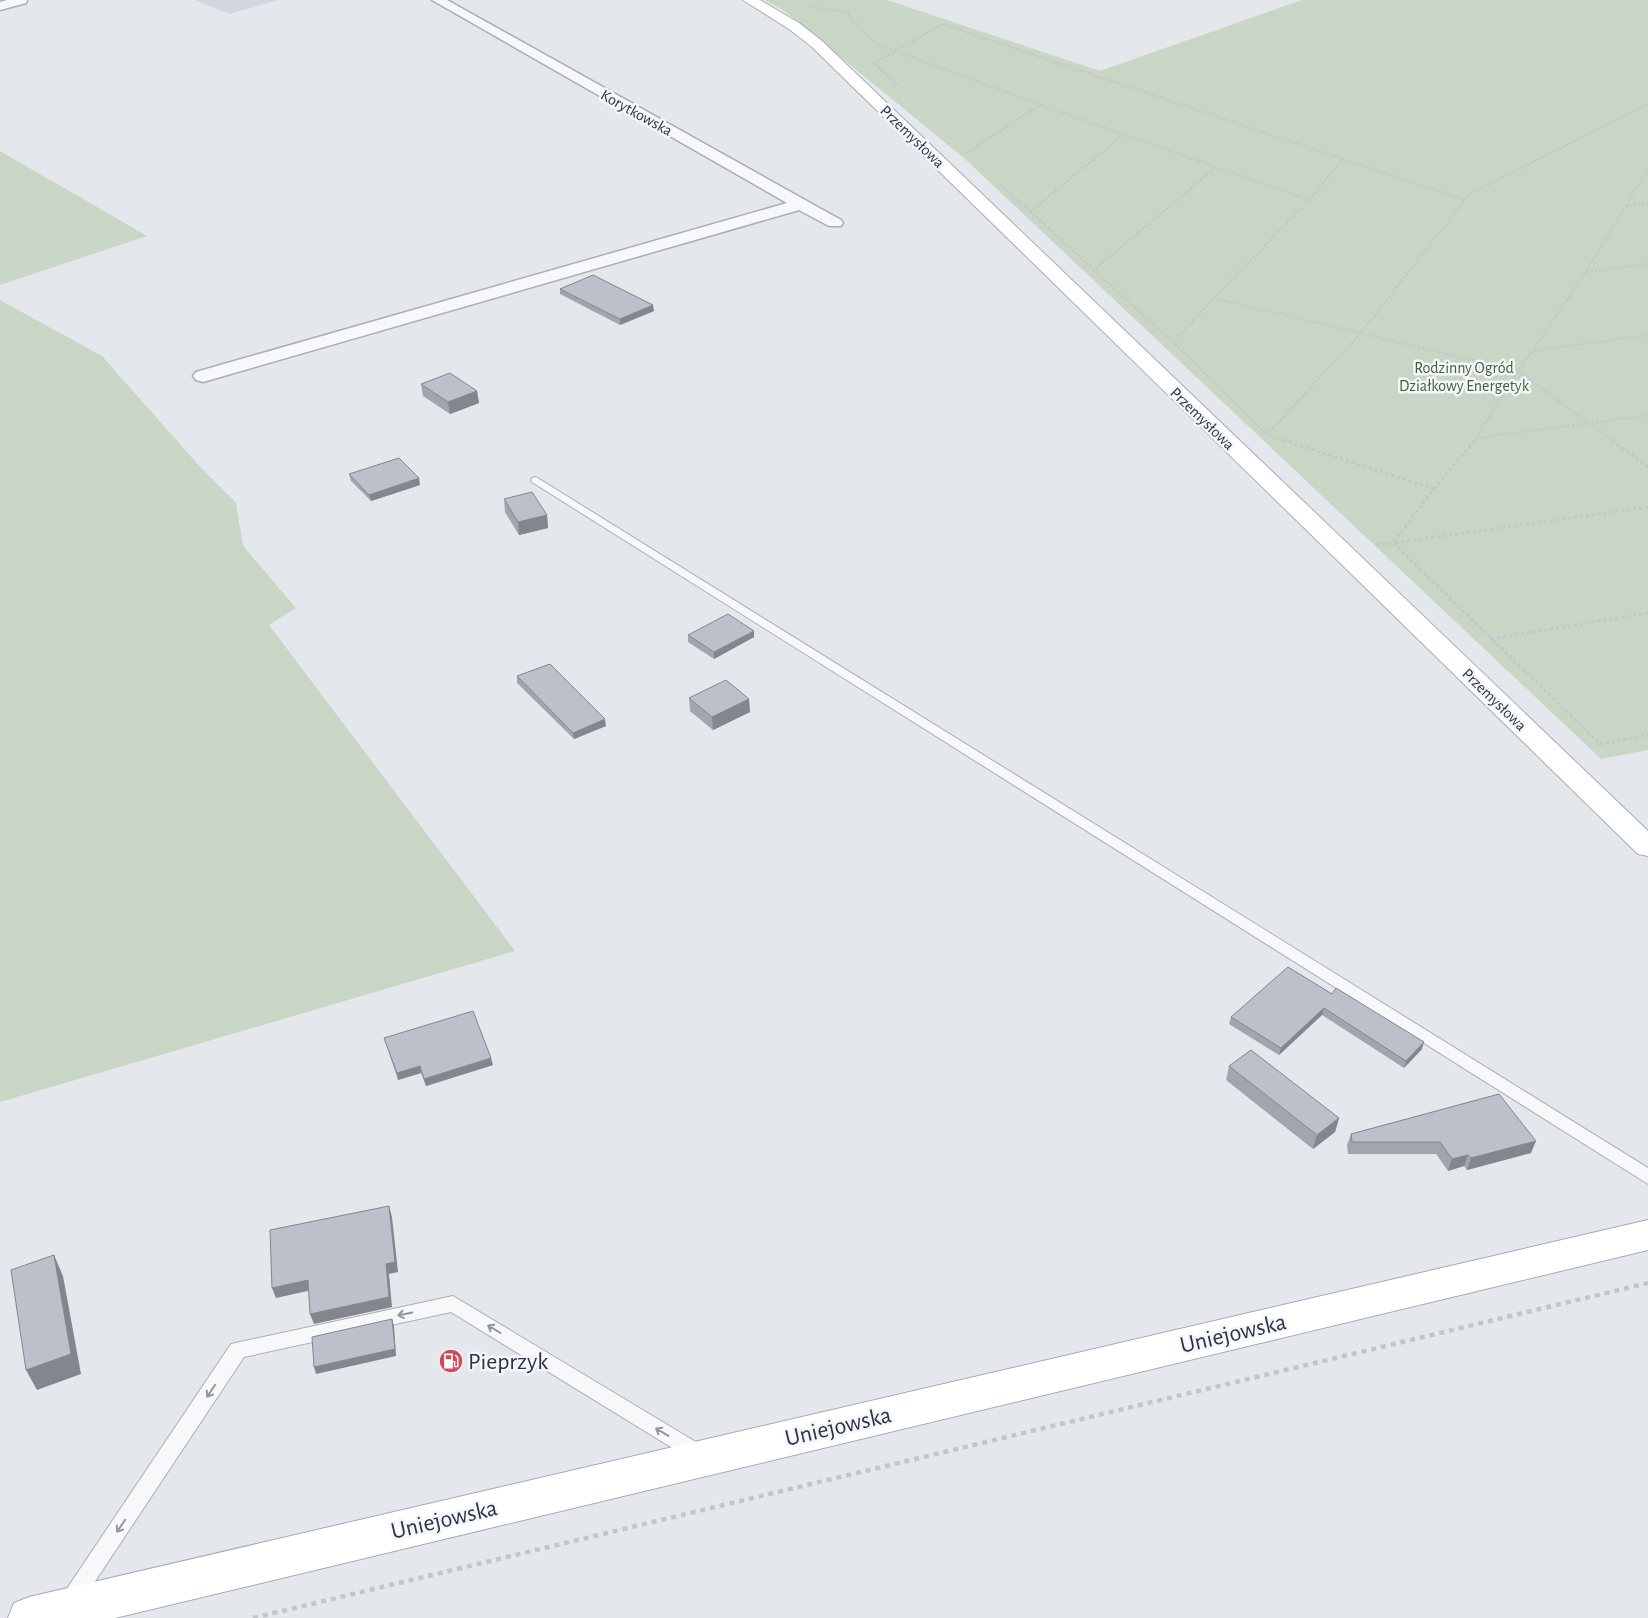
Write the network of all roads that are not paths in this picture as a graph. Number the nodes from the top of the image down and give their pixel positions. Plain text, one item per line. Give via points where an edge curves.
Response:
1 (21, 0) edge
2 (750, 0) edge
3 (464, 2) dead end
4 (443, 3) edge
5 (0, 6) edge
6 (801, 204) junction
7 (836, 223) dead end
8 (203, 376) dead end
9 (536, 480) dead end
10 (1648, 847) edge
11 (1648, 1177) edge
12 (1648, 1235) edge
13 (704, 1457) junction
14 (47, 1614) edge

1 - 5 street
2 - 10 main road, Przemysłowa via 794,26 823,50
3 - 4 street
4 - 6 street, Korytkowska
6 - 7 street, Korytkowska
6 - 8 street
9 - 11 lane
12 - 13 main road, Uniejowska
13 - 14 main road, Uniejowska
13 -> 14 lane via 452,1304 238,1350

